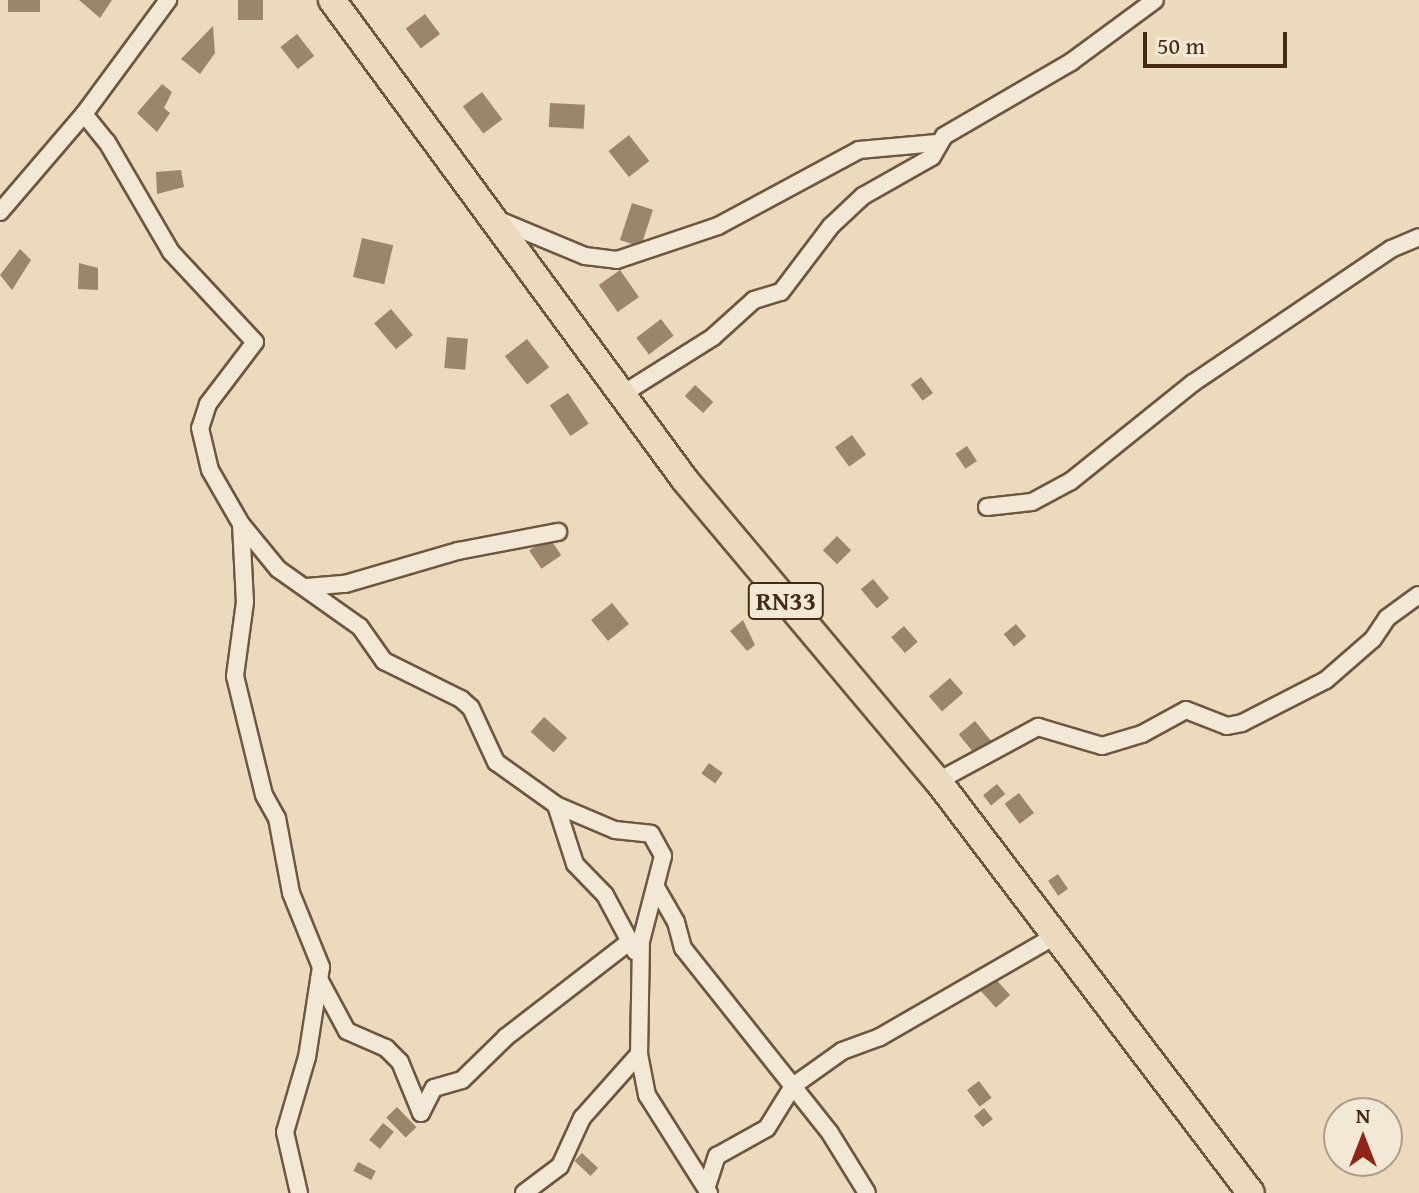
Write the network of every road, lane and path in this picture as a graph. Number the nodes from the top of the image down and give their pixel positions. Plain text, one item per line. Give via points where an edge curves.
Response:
1 (332, 0) edge
2 (1155, 0) edge
3 (159, 3) edge
4 (84, 114) junction
5 (937, 143) junction
6 (0, 212) edge
7 (490, 217) junction
8 (1419, 237) edge
9 (621, 395) junction
10 (987, 507) dead end
11 (241, 524) junction
12 (558, 532) dead end
13 (307, 587) junction
14 (1419, 595) edge
15 (938, 781) junction
16 (556, 805) junction
17 (657, 889) junction
18 (1055, 936) junction
19 (629, 942) junction
20 (641, 958) junction
21 (319, 979) junction
22 (639, 1054) junction
23 (793, 1086) junction
24 (290, 1157) junction
25 (708, 1190) edge
26 (299, 1193) edge
27 (312, 1193) edge
28 (524, 1193) edge
29 (867, 1193) edge
30 (1251, 1193) edge

1 - 7 main road, RN33
2 - 5 street via 1071,62
3 - 4 street
4 - 6 street
4 - 11 street via 107,142 171,252 255,342 208,404 200,428 210,470
5 - 7 street via 859,150 718,226 617,260 585,256
5 - 9 street via 932,157 863,196 831,226 781,292 754,300 713,337
7 - 9 main road, RN33
8 - 10 street via 1391,249 1193,383 1071,481 1032,502
9 - 15 main road, RN33 via 695,492
11 - 13 street via 278,569
11 - 21 street via 245,602 235,676 264,795 277,818 291,893 321,967
12 - 13 street via 458,551 345,584
13 - 16 street via 360,627 384,661 461,699 471,708 496,762
14 - 15 street via 1387,618 1373,639 1326,680 1242,723 1227,726 1186,710 1142,734 1102,746 1038,727
15 - 18 main road, RN33
16 - 17 street via 615,830 651,834 663,856
16 - 19 street via 575,864 605,895
17 - 20 street via 645,917
17 - 23 street via 676,922 683,948
18 - 23 street via 880,1037 842,1051
18 - 30 main road, RN33
19 - 20 street
19 - 21 street via 506,1037 462,1080 434,1088 421,1113 400,1062 386,1048 347,1031
20 - 22 street
21 - 24 street via 307,1057 285,1132
22 - 25 street via 647,1095
22 - 28 street via 582,1118 560,1166
23 - 25 street via 767,1128 717,1156
23 - 29 street
24 - 26 street
24 - 27 street

